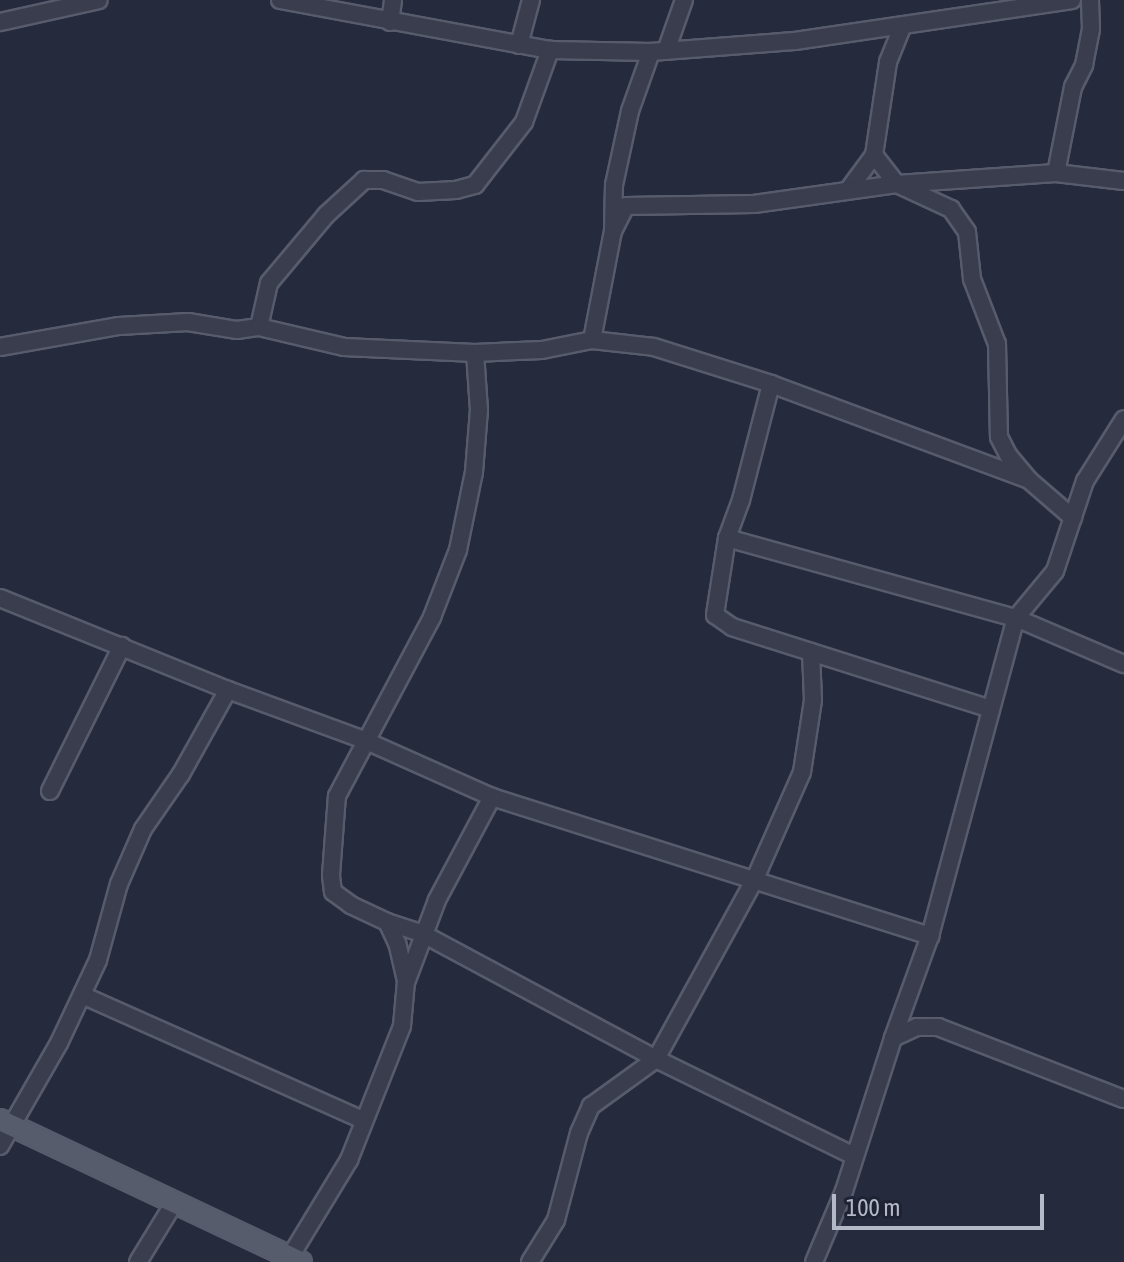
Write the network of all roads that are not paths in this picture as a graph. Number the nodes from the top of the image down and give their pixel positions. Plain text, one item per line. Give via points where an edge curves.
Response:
1 (99, 0) edge
2 (280, 0) edge
3 (393, 0) edge
4 (531, 0) edge
5 (684, 0) edge
6 (1072, 0) edge
7 (1090, 0) edge
8 (76, 2) edge
9 (0, 22) edge
10 (390, 22) junction
11 (902, 27) junction
12 (519, 45) junction
13 (550, 50) junction
14 (658, 52) junction
15 (874, 155) junction
16 (1056, 173) junction
17 (1124, 181) edge
18 (897, 184) junction
19 (614, 185) junction
20 (849, 189) junction
21 (626, 206) junction
22 (613, 231) junction
23 (259, 327) junction
24 (592, 340) junction
25 (0, 347) edge
26 (475, 353) junction
27 (771, 384) junction
28 (1124, 419) edge
29 (1029, 480) junction
30 (1073, 518) junction
31 (727, 538) junction
32 (0, 598) edge
33 (1016, 618) junction
34 (122, 646) junction
35 (811, 652) junction
36 (1124, 664) edge
37 (228, 690) junction
38 (991, 709) junction
39 (364, 740) junction
40 (50, 791) dead end
41 (492, 797) junction
42 (754, 881) junction
43 (387, 922) junction
44 (423, 934) junction
45 (930, 936) junction
46 (406, 981) junction
47 (82, 995) junction
48 (893, 1038) junction
49 (656, 1059) junction
50 (1124, 1099) edge
51 (363, 1120) junction
52 (6, 1123) edge
53 (0, 1146) edge
54 (854, 1156) junction
55 (174, 1203) junction
56 (296, 1260) edge
57 (138, 1262) edge
58 (530, 1262) edge
59 (814, 1262) edge

1 - 8 street
2 - 10 street
3 - 10 street
4 - 12 street
5 - 14 street
6 - 11 street
7 - 16 street via 1084,65 1073,87
8 - 9 street
10 - 12 street
11 - 14 street
11 - 15 street via 888,62
12 - 13 street
13 - 14 street
13 - 23 street via 524,122 475,185 418,192 383,180 357,184 269,283
14 - 19 street via 630,111
15 - 18 street
15 - 20 street
16 - 17 street
16 - 18 street
18 - 20 street
18 - 29 street via 951,209 967,232 972,279 997,344 999,437
19 - 21 street
19 - 22 street
20 - 21 street via 754,204
21 - 22 street
22 - 24 street
23 - 25 street via 237,330 157,322
23 - 26 street via 344,347
24 - 26 street via 542,350
24 - 27 street via 654,347
26 - 39 street via 479,410 474,472 458,550 432,617
27 - 29 street
27 - 31 street
28 - 30 street via 1085,481
29 - 30 street
30 - 33 street via 1055,571
31 - 33 street
31 - 35 street via 715,615 732,627
32 - 34 street
33 - 36 street
33 - 38 street
34 - 37 street
34 - 40 street
35 - 38 street
35 - 42 street via 813,700 802,772
37 - 39 street
37 - 47 street via 143,829
38 - 45 street
39 - 41 street
39 - 43 street via 337,796 333,892
41 - 42 street
41 - 44 street
42 - 45 street
42 - 49 street
43 - 44 street
43 - 46 street
44 - 46 street
44 - 49 street
45 - 48 street
46 - 51 street via 402,1026
47 - 51 street
47 - 52 street
48 - 50 street via 917,1027 938,1027
48 - 54 street
49 - 54 street
49 - 58 street via 591,1106 556,1220
51 - 56 street via 349,1160
52 - 53 street
52 - 55 main road
54 - 59 street
55 - 56 main road
55 - 57 street

